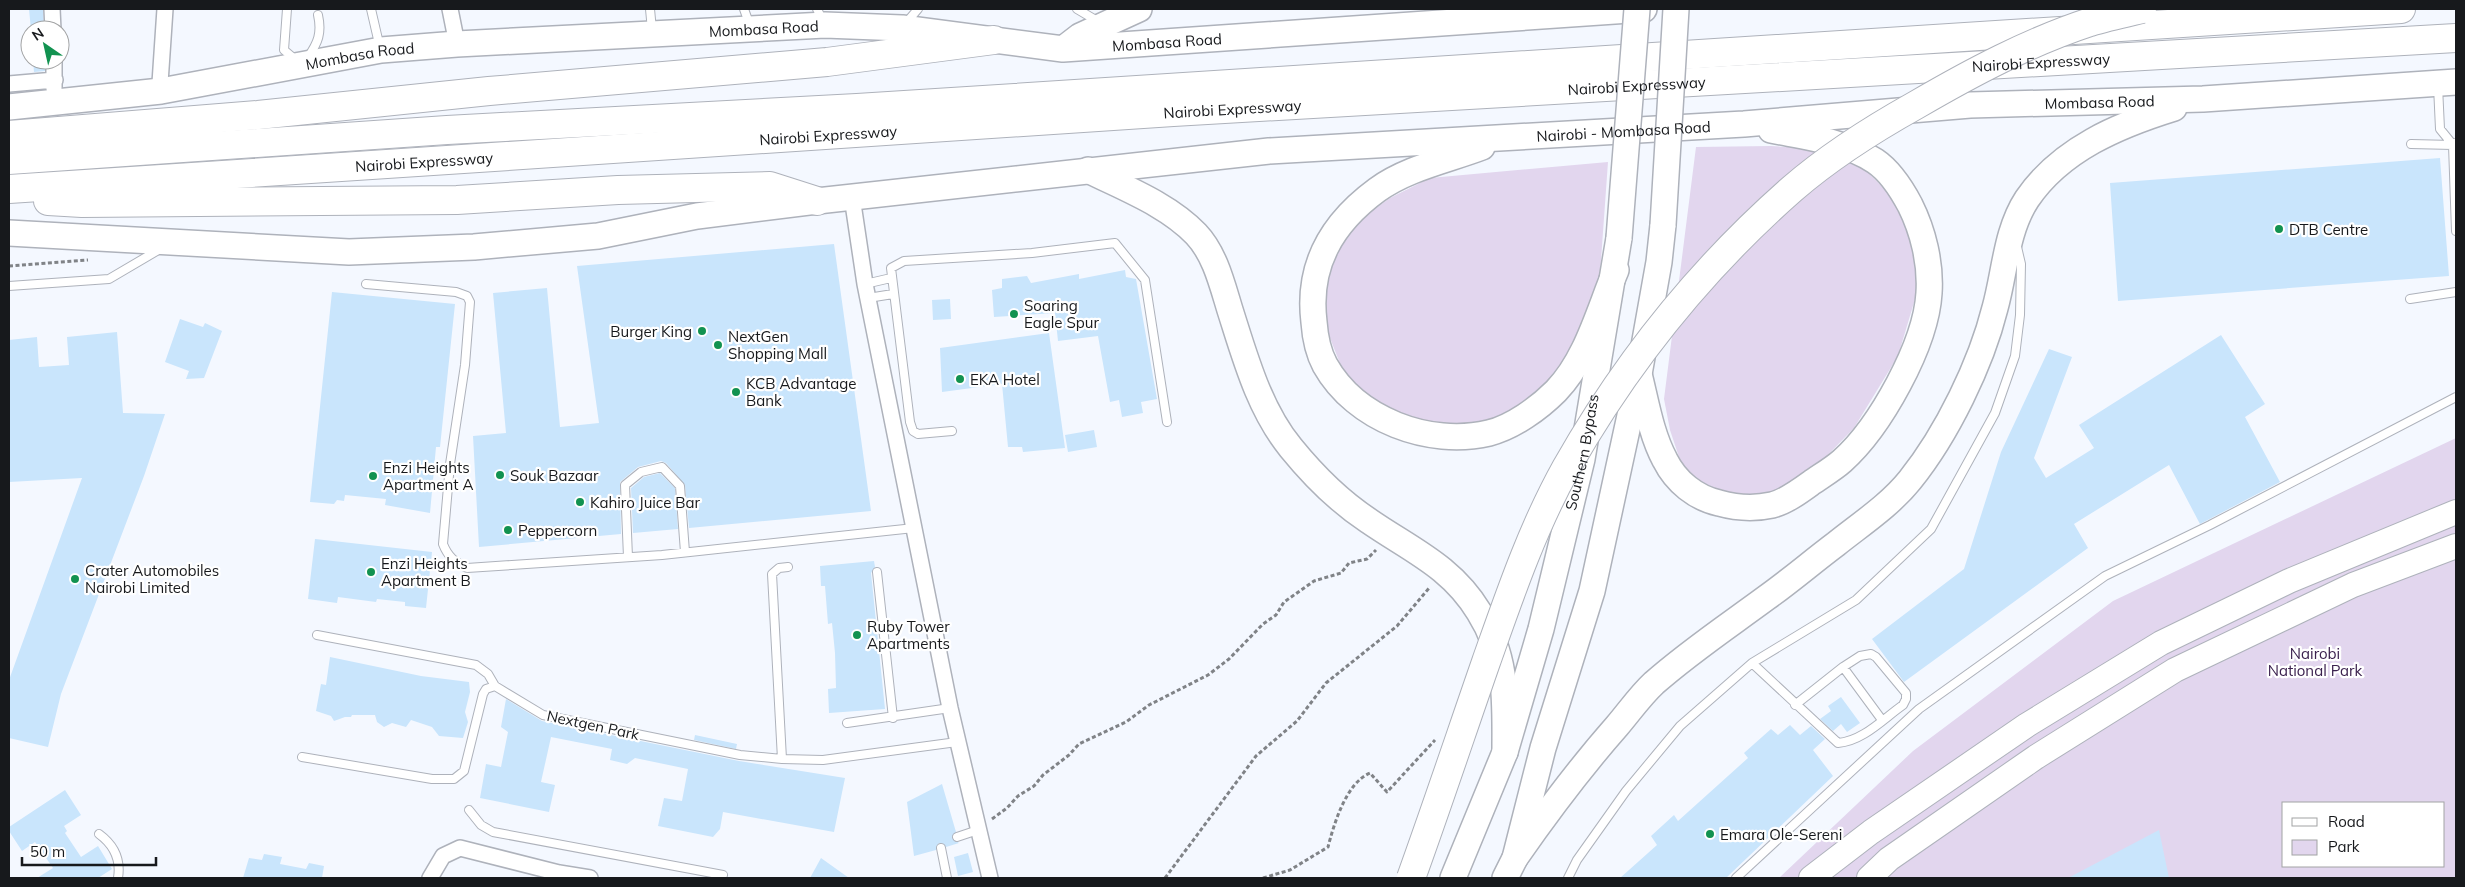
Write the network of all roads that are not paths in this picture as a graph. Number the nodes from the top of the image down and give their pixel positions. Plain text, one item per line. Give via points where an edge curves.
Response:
1 (165, 9) edge
2 (286, 9) edge
3 (371, 9) edge
4 (450, 9) edge
5 (650, 9) edge
6 (918, 9) edge
7 (1077, 9) edge
8 (1139, 9) edge
9 (1484, 9) edge
10 (1637, 9) edge
11 (1644, 9) edge
12 (1676, 9) edge
13 (2142, 9) edge
14 (2401, 9) edge
15 (318, 15) dead end
16 (821, 17) edge
17 (1522, 18) junction
18 (748, 19) edge
19 (1104, 25) junction
20 (902, 28) junction
21 (652, 35) junction
22 (2456, 38) edge
23 (994, 40) junction
24 (457, 44) junction
25 (1063, 49) junction
26 (381, 50) junction
27 (303, 65) junction
28 (54, 70) edge
29 (2447, 83) edge
30 (9, 84) edge
31 (161, 91) junction
32 (54, 92) junction
33 (2203, 99) junction
34 (9, 107) edge
35 (856, 121) junction
36 (1744, 124) junction
37 (9, 135) edge
38 (1506, 139) junction
39 (2410, 144) dead end
40 (2455, 144) edge
41 (2455, 159) edge
42 (9, 160) edge
43 (1088, 170) junction
44 (9, 189) edge
45 (852, 197) junction
46 (9, 198) edge
47 (817, 201) junction
48 (2013, 228) junction
49 (2456, 231) edge
50 (9, 233) edge
51 (175, 241) junction
52 (1616, 270) junction
53 (891, 278) junction
54 (366, 284) dead end
55 (9, 286) edge
56 (867, 291) junction
57 (2456, 292) edge
58 (893, 294) junction
59 (2410, 299) dead end
60 (1639, 374) junction
61 (2456, 397) edge
62 (1167, 422) dead end
63 (952, 431) dead end
64 (2456, 512) edge
65 (914, 528) junction
66 (2456, 546) edge
67 (685, 552) junction
68 (628, 557) junction
69 (788, 567) dead end
70 (877, 572) dead end
71 (317, 635) dead end
72 (1752, 663) junction
73 (1843, 667) junction
74 (495, 686) junction
75 (1795, 705) junction
76 (950, 708) junction
77 (893, 718) junction
78 (1882, 720) junction
79 (847, 723) dead end
80 (957, 742) junction
81 (1504, 752) junction
82 (302, 757) dead end
83 (782, 759) junction
84 (469, 810) dead end
85 (978, 830) junction
86 (1871, 832) junction
87 (99, 834) dead end
88 (957, 837) dead end
89 (941, 848) dead end
90 (1889, 859) junction
91 (1510, 868) edge
92 (723, 875) dead end
93 (118, 878) edge
94 (430, 878) edge
95 (588, 878) edge
96 (947, 878) edge
97 (990, 878) edge
98 (1411, 878) edge
99 (1453, 878) edge
100 (1568, 878) edge
101 (1736, 878) edge
102 (1811, 878) edge
103 (1868, 878) edge

1 - 31 street
2 - 27 lane via 284,50
3 - 26 lane
4 - 24 street
5 - 21 lane
6 - 20 lane
7 - 19 lane
8 - 19 highway
9 - 17 highway
10 - 52 highway, Southern Bypass, bridge
11 - 17 highway
12 - 60 highway, bridge via 1663,225
13 - 98 highway, bridge via 2088,23 1999,59 1866,133 1788,193 1740,237 1688,295 1630,367 1566,469 1536,531 1502,615
14 - 35 highway, Nairobi Expressway
15 - 27 lane via 319,42
16 - 18 highway, Mombasa Road
16 - 20 highway, Mombasa Road
17 - 25 highway, Mombasa Road
18 - 21 highway, Mombasa Road
19 - 25 highway via 1080,36
20 - 23 highway, Mombasa Road
21 - 24 highway, Mombasa Road
22 - 35 highway, Nairobi Expressway via 1508,92
23 - 25 highway, Mombasa Road
23 - 37 highway via 827,62
24 - 26 highway, Mombasa Road
26 - 27 highway, Mombasa Road
27 - 31 highway, Mombasa Road
28 - 32 street
29 - 33 highway, Mombasa Road
29 - 40 lane via 2440,129
30 - 32 street
31 - 32 highway, Mombasa Road
32 - 34 highway, Mombasa Road
33 - 36 highway, Mombasa Road via 1970,105
33 - 48 highway via 2132,121 2088,142 2053,170 2027,199
35 - 42 highway, Nairobi Expressway via 447,130
35 - 44 highway, Nairobi Expressway
36 - 38 highway, Nairobi - Mombasa Road
36 - 60 highway via 1847,146 1876,162 1902,190 1919,222 1927,256 1929,293 1919,335 1906,368 1875,424 1842,461 1800,491 1773,505 1739,508 1705,500 1685,486 1665,461 1653,432
38 - 43 highway via 1269,151
38 - 52 highway via 1401,176 1355,207 1330,236 1313,288 1312,311 1316,340 1325,365 1337,382 1360,406 1416,432 1457,438 1491,432 1524,416 1556,391 1576,366
39 - 40 lane
40 - 41 lane
41 - 49 lane
43 - 45 highway
43 - 81 highway via 1174,216 1196,235 1219,270 1252,377 1272,421 1316,477 1367,521 1428,558 1458,582 1480,613 1496,649 1505,682
45 - 47 highway
45 - 56 street
46 - 47 highway via 82,203 458,200 618,190 770,186
47 - 51 highway via 697,216 598,236 474,247 350,252
48 - 72 lane via 2020,264 2020,315 2015,356 1996,413 1931,529 1856,600
48 - 91 highway via 1995,309 1972,372 1946,426 1910,481 1873,515 1653,685 1549,809
50 - 51 highway
51 - 55 lane via 109,279
52 - 81 highway, Southern Bypass via 1571,506 1541,629
53 - 56 lane
53 - 58 lane
53 - 62 lane via 891,268 904,261 1032,253 1115,242 1145,280
54 - 68 lane via 456,292 468,296 470,302 465,365 450,464 443,544 446,554 467,568
56 - 58 lane
56 - 65 street
57 - 59 lane
58 - 63 lane via 913,431 918,434
60 - 91 highway via 1592,591
61 - 101 lane via 2105,576 1919,709
64 - 86 main road via 2290,581 2161,643 2026,725
65 - 67 lane
65 - 76 street
66 - 90 main road via 2353,585 2175,670 2036,757
67 - 68 lane
67 - 68 lane via 680,486 662,466 641,472 625,485
69 - 83 lane via 778,568 772,574
70 - 77 lane
71 - 74 lane, Nextgen Park via 476,665 488,674
72 - 75 lane
72 - 100 lane via 1680,726 1626,791
73 - 75 lane
73 - 78 lane
73 - 78 lane via 1860,656 1871,654 1906,693 1903,705
74 - 82 lane via 483,694 464,771 454,779 432,779
74 - 83 lane, Nextgen Park via 543,716 740,755
75 - 78 lane via 1838,743 1851,742
76 - 77 lane
76 - 80 street
77 - 79 lane
80 - 83 lane, Nextgen Park via 823,760
80 - 85 street
81 - 99 highway, Southern Bypass
84 - 92 lane via 481,825 493,832
85 - 88 lane
85 - 97 street
86 - 90 main road
86 - 102 main road
87 - 93 lane via 108,841 120,864
89 - 96 lane
90 - 103 main road
94 - 95 street via 443,856 460,848

